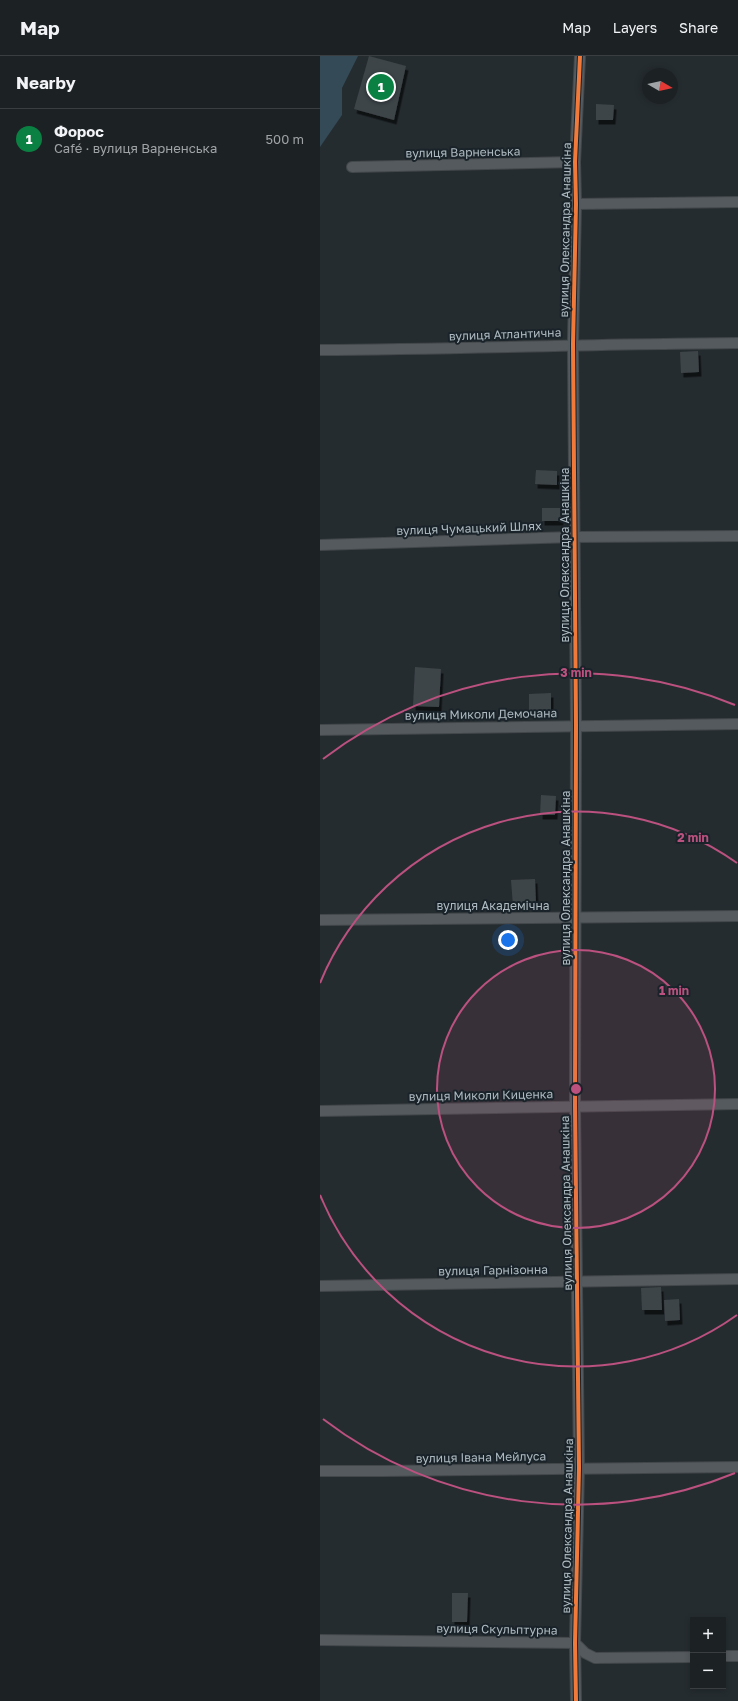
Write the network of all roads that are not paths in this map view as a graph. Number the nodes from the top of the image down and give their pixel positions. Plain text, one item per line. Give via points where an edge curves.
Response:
1 (580, 56) edge
2 (575, 162) junction
3 (352, 167) dead end
4 (738, 202) edge
5 (576, 204) junction
6 (738, 343) edge
7 (574, 344) junction
8 (320, 350) edge
9 (738, 536) edge
10 (574, 537) junction
11 (320, 545) edge
12 (738, 724) edge
13 (576, 725) junction
14 (320, 730) edge
15 (738, 916) edge
16 (575, 918) junction
17 (320, 920) edge
18 (738, 1104) edge
19 (574, 1106) junction
20 (320, 1111) edge
21 (738, 1279) edge
22 (577, 1282) junction
23 (320, 1286) edge
24 (738, 1467) edge
25 (579, 1468) junction
26 (320, 1471) edge
27 (320, 1640) edge
28 (575, 1642) junction
29 (726, 1656) edge
30 (738, 1656) edge
31 (690, 1657) edge
32 (576, 1701) edge

1 - 2 street, вулиця Олександра Анашкіна
2 - 3 street, вулиця Варненська
2 - 5 street, вулиця Олександра Анашкіна
4 - 5 street
5 - 7 street, вулиця Олександра Анашкіна
6 - 7 street, вулиця Атлантична
7 - 8 street, вулиця Атлантична
7 - 10 street, вулиця Олександра Анашкіна
9 - 10 street, вулиця Чумацький Шлях
10 - 11 street, вулиця Чумацький Шлях
10 - 13 street, вулиця Олександра Анашкіна
12 - 13 street, вулиця Миколи Демочана
13 - 14 street, вулиця Миколи Демочана
13 - 16 street, вулиця Олександра Анашкіна
15 - 16 street, вулиця Академічна
16 - 17 street, вулиця Академічна
16 - 19 street, вулиця Олександра Анашкіна
18 - 19 street, вулиця Миколи Киценка
19 - 20 street, вулиця Миколи Киценка
19 - 22 street, вулиця Олександра Анашкіна
21 - 22 street, вулиця Гарнізонна
22 - 23 street, вулиця Гарнізонна
22 - 25 street, вулиця Олександра Анашкіна
24 - 25 street, вулиця Івана Мейлуса
25 - 26 street, вулиця Івана Мейлуса
25 - 28 street, вулиця Олександра Анашкіна
27 - 28 street, вулиця Скульптурна
28 - 31 street, вулиця Скульптурна via 585,1653 595,1658
28 - 32 street, вулиця Олександра Анашкіна
29 - 30 street

